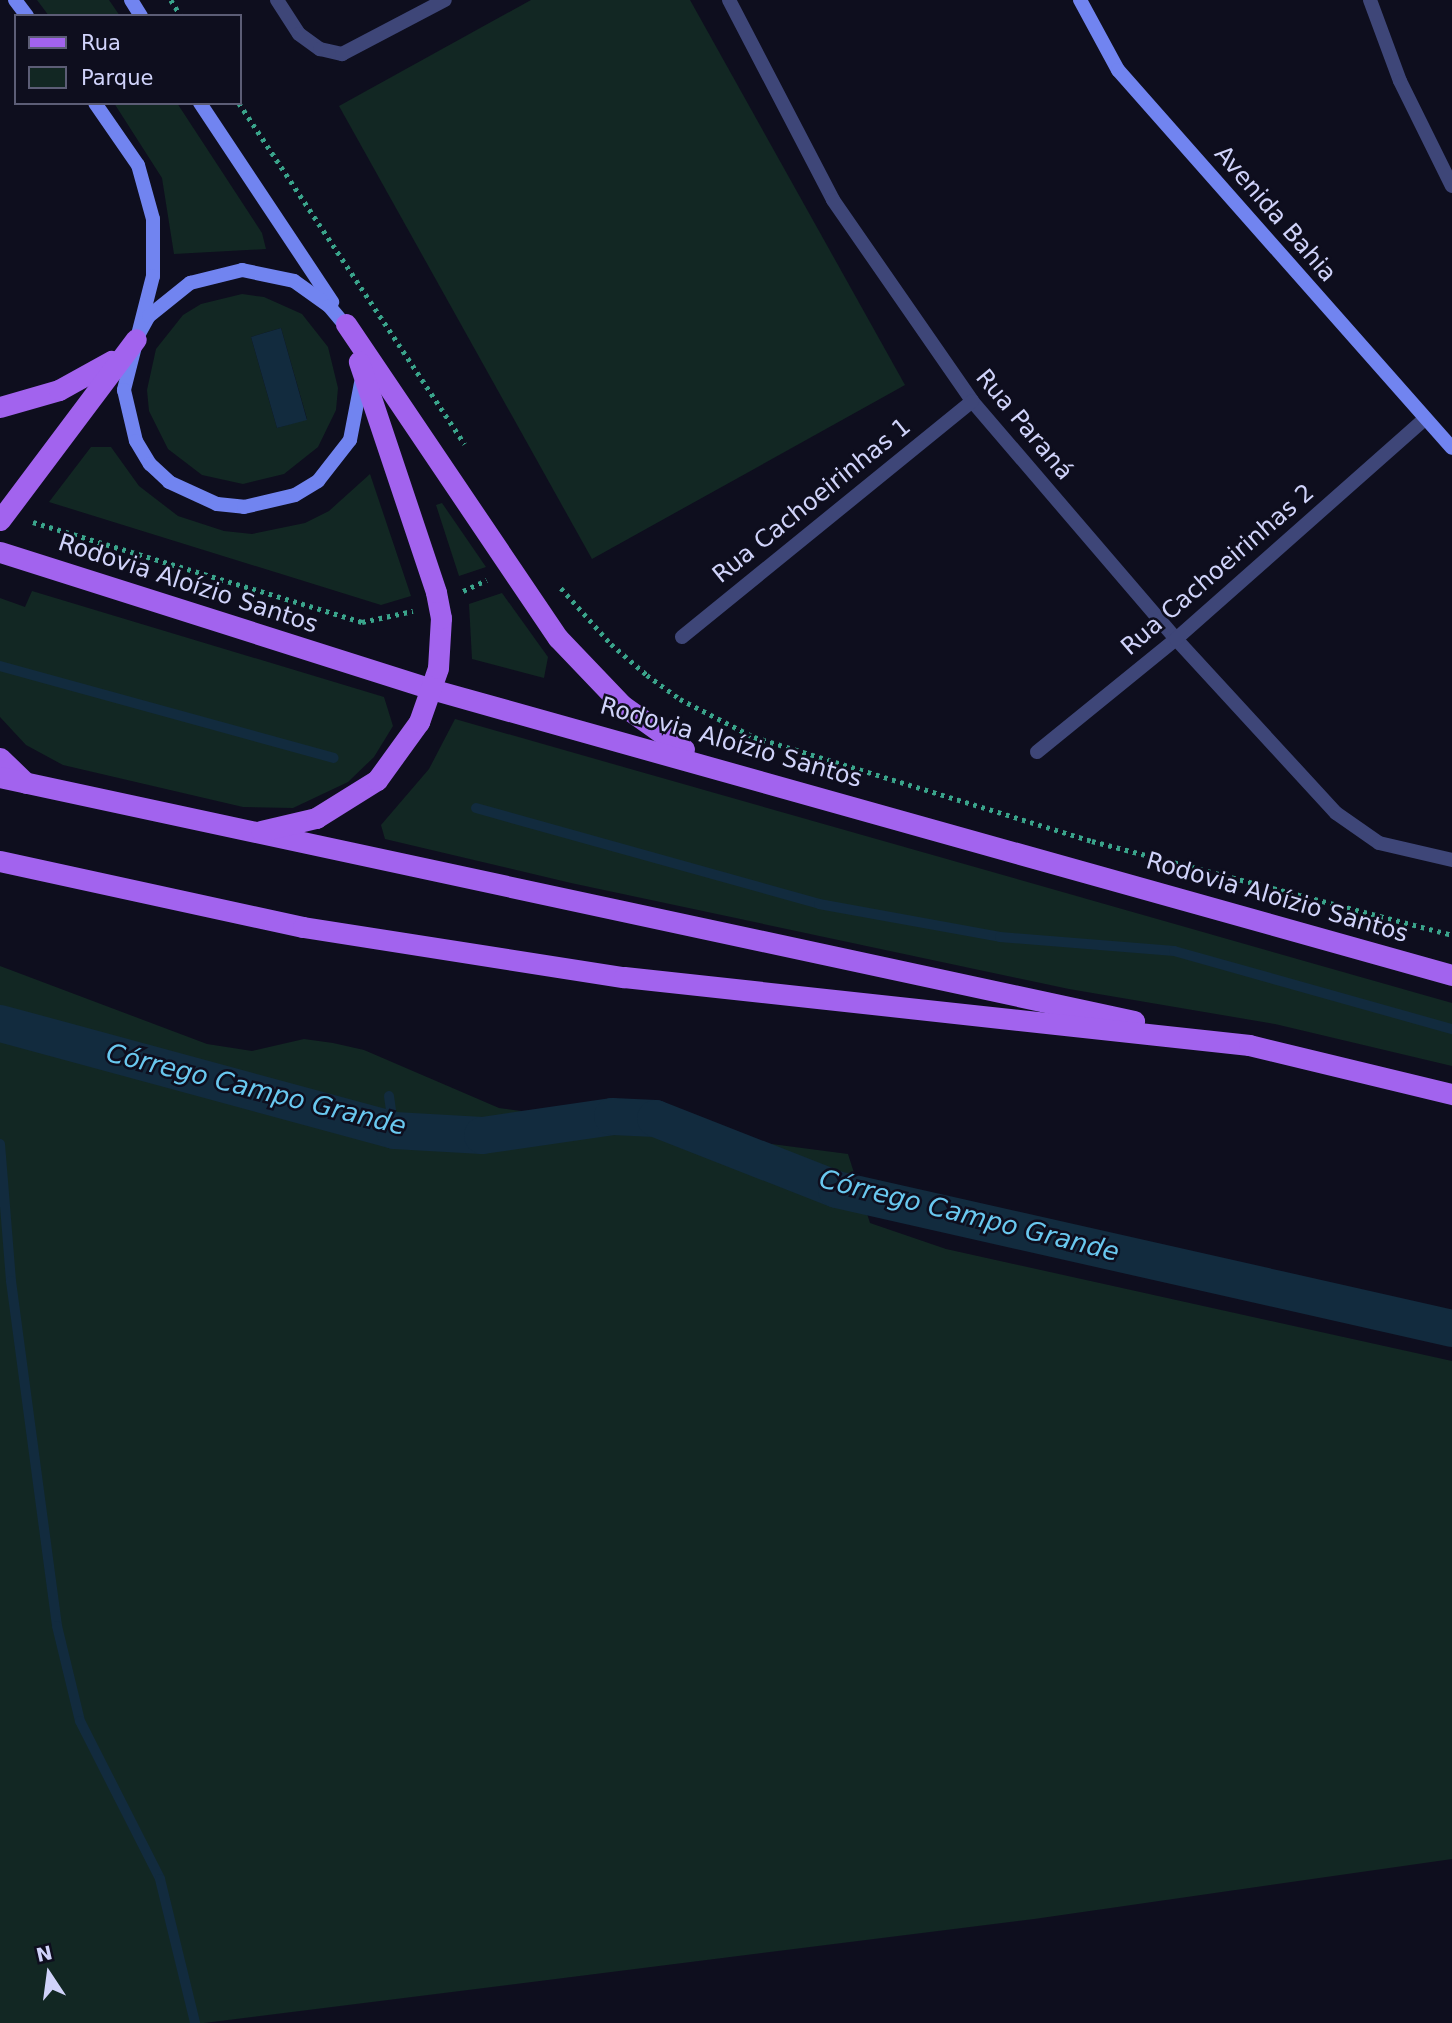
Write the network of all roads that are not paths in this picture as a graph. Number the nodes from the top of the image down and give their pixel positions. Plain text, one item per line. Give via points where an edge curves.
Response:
1 (277, 0) edge
2 (445, 0) edge
3 (729, 0) edge
4 (1080, 0) edge
5 (1370, 0) edge
6 (96, 105) edge
7 (201, 105) edge
8 (1452, 186) edge
9 (346, 324) junction
10 (136, 339) junction
11 (359, 362) junction
12 (972, 401) junction
13 (0, 407) edge
14 (1425, 419) junction
15 (1452, 448) edge
16 (2, 517) edge
17 (0, 552) edge
18 (682, 637) dead end
19 (1176, 639) junction
20 (431, 689) junction
21 (1037, 752) dead end
22 (0, 758) edge
23 (707, 762) junction
24 (0, 777) edge
25 (28, 785) junction
26 (245, 832) junction
27 (0, 860) edge
28 (1452, 860) edge
29 (1452, 975) edge
30 (1249, 1045) junction
31 (1452, 1094) edge

1 - 2 street via 299,34 320,49 342,54
3 - 12 street, Rua Paraná via 833,200
4 - 14 main road, Avenida Bahia via 1118,70
5 - 8 street via 1399,81
6 - 10 main road via 138,164 153,219 153,276
7 - 9 main road
9 - 10 main road via 294,281 242,270 216,274 179,290 149,316
9 - 11 main road
9 - 23 main road via 511,570 585,670 653,728
10 - 11 main road via 124,390 136,441 169,482 217,505 270,504 318,481 350,440 359,414
10 - 13 main road via 88,377
10 - 16 main road
11 - 20 main road via 438,602 441,646
12 - 18 street, Rua Cachoeirinhas 1
12 - 19 street, Rua Paraná
14 - 15 main road, Avenida Bahia
14 - 19 street, Rua Cachoeirinhas 2
17 - 20 main road, Rodovia Aloízio Santos
19 - 21 street, Rua Cachoeirinhas 2
19 - 28 street, Rua Paraná via 1354,830 1380,843
20 - 23 main road, Rodovia Aloízio Santos
20 - 26 main road via 400,753 367,788 316,818
22 - 25 main road
23 - 29 main road, Rodovia Aloízio Santos
24 - 25 main road
25 - 26 main road
26 - 30 main road
27 - 30 main road via 303,927 624,977
30 - 31 main road

